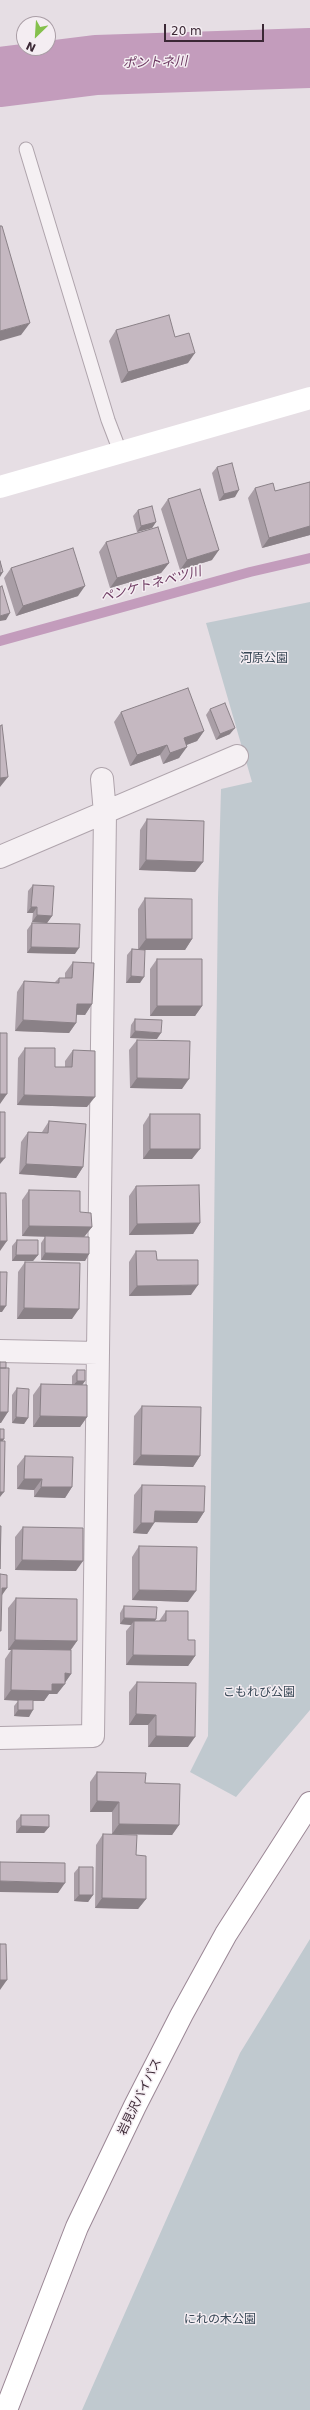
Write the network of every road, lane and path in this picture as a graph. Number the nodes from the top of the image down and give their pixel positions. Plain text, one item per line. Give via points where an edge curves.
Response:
1 (26, 149) dead end
2 (310, 398) edge
3 (121, 454) junction
4 (0, 487) edge
5 (237, 756) dead end
6 (102, 779) dead end
7 (104, 813) junction
8 (0, 857) edge
9 (0, 1351) edge
10 (98, 1353) junction
11 (0, 1738) edge
12 (310, 1803) edge
13 (6, 2410) edge

1 - 3 lane via 108,420
2 - 3 main road
3 - 4 main road
5 - 7 street
6 - 7 street
7 - 8 street
7 - 10 street
9 - 10 street
10 - 11 street via 93,1736
12 - 13 main road, 岩見沢バイパス via 226,1934 135,2106 77,2227

